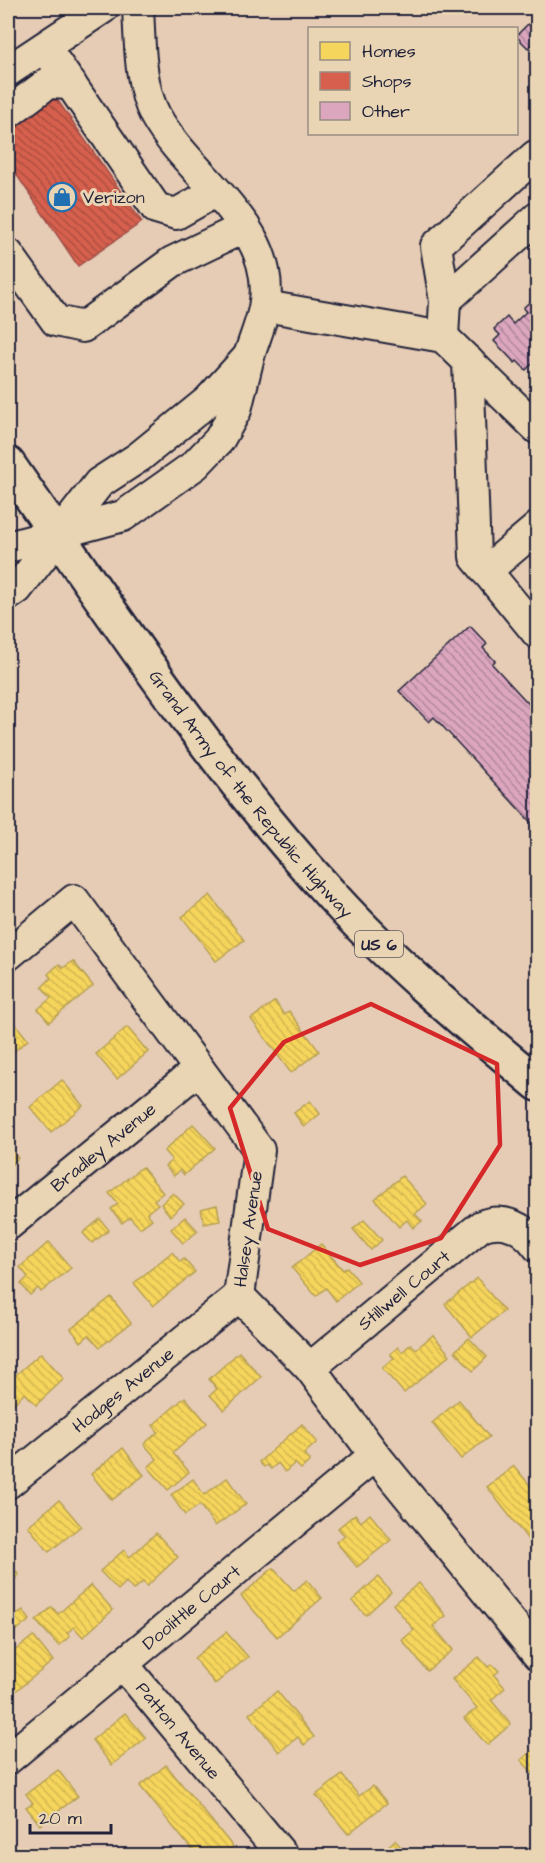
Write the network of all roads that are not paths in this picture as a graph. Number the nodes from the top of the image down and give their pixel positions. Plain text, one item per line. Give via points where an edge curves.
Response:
1 (103, 8) edge
2 (138, 8) edge
3 (45, 47) junction
4 (8, 71) edge
5 (70, 84) junction
6 (8, 113) edge
7 (537, 159) edge
8 (215, 192) junction
9 (537, 217) edge
10 (245, 227) junction
11 (8, 254) edge
12 (445, 301) junction
13 (265, 306) junction
14 (443, 337) junction
15 (249, 356) junction
16 (468, 361) junction
17 (537, 429) edge
18 (8, 464) edge
19 (537, 527) edge
20 (58, 535) junction
21 (8, 547) edge
22 (486, 571) junction
23 (8, 595) edge
24 (537, 634) edge
25 (8, 955) edge
26 (199, 1069) junction
27 (537, 1084) edge
28 (8, 1226) edge
29 (537, 1247) edge
30 (238, 1296) junction
31 (310, 1368) junction
32 (375, 1455) junction
33 (8, 1483) edge
34 (537, 1655) edge
35 (122, 1663) junction
36 (8, 1759) edge
37 (283, 1856) edge

1 - 3 street
2 - 8 street via 143,75 154,114
3 - 4 street
3 - 5 street
5 - 6 street via 48,83
5 - 8 street via 156,208 176,214
7 - 12 street via 535,156 436,246
8 - 10 street
9 - 12 street
10 - 11 street via 172,262 83,327 56,321
10 - 13 street via 264,266
12 - 14 street
13 - 14 street
13 - 15 street
14 - 16 street
15 - 20 street via 208,401 99,483
15 - 20 street via 236,410 219,440 195,465 123,516
16 - 17 street
16 - 22 street via 475,557
18 - 20 main road, Grand Army of the Republic Highway / US 6
19 - 22 street
20 - 21 street
20 - 23 street
20 - 27 main road, Grand Army of the Republic Highway / US 6 via 161,686 301,861 380,944
22 - 24 street
25 - 26 street, Halsey Avenue via 74,900
26 - 28 street, Bradley Avenue
26 - 30 street, Halsey Avenue via 259,1150
29 - 31 street, Stillwell Court via 522,1229 501,1223 487,1223 475,1229
30 - 31 street, Halsey Avenue
30 - 33 street, Hodges Avenue
31 - 32 street, Halsey Avenue
32 - 34 street, Halsey Avenue
32 - 35 street, Doolittle Court
35 - 36 street, Doolittle Court
35 - 37 street, Patton Avenue

